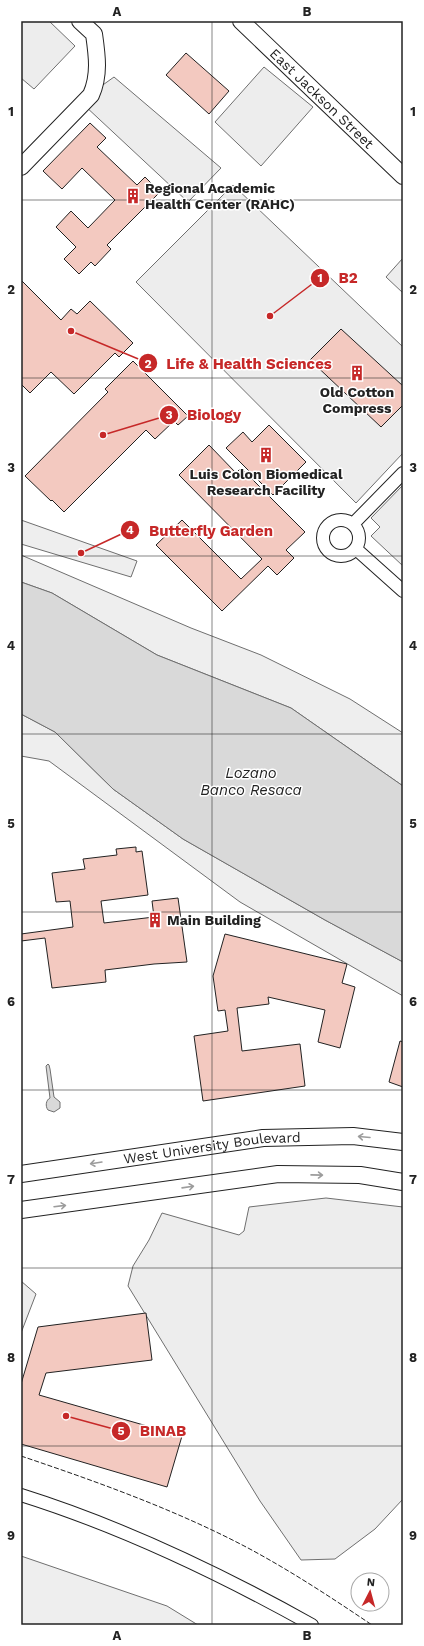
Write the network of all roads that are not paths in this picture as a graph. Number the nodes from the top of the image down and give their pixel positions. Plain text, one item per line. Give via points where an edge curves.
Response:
1 (80, 21) edge
2 (241, 21) edge
3 (21, 167) edge
4 (403, 176) edge
5 (403, 473) edge
6 (354, 524) junction
7 (356, 549) junction
8 (403, 592) edge
9 (403, 1142) edge
10 (21, 1174) edge
11 (403, 1182) edge
12 (21, 1210) edge
13 (21, 1495) edge
14 (312, 1625) edge

1 - 3 main road via 94,34 98,64 96,85 91,95
2 - 4 main road, East Jackson Street
5 - 6 street
6 - 7 street via 360,536
6 - 7 street via 343,519 332,522 327,526 323,536 326,548 335,555 346,555
7 - 8 street
9 -> 10 main road, West University Boulevard via 353,1136 263,1138
12 -> 11 main road via 278,1174 360,1175
13 - 14 street via 152,1544 249,1590

